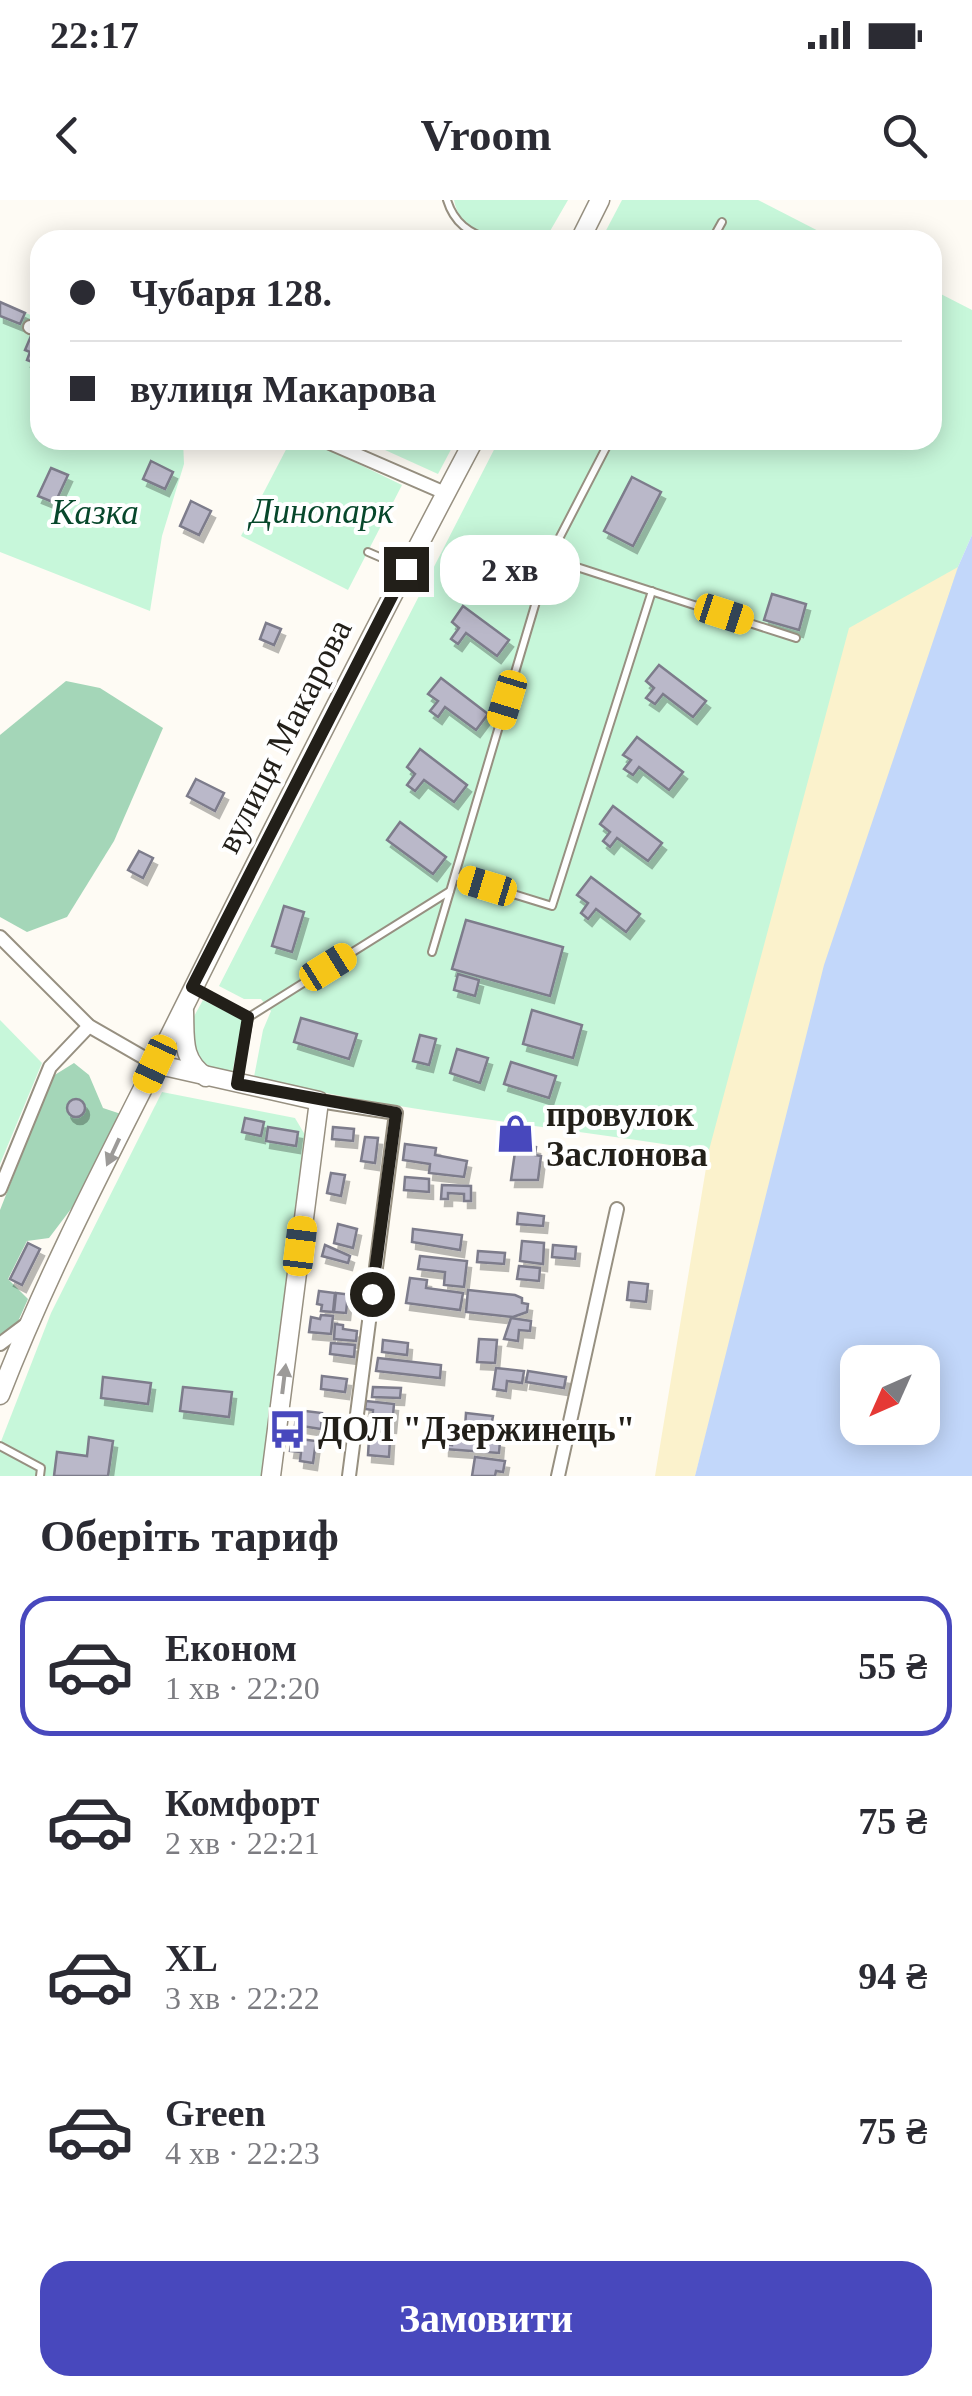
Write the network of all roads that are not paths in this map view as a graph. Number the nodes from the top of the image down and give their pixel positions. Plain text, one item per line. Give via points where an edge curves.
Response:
1 (447, 200) edge
2 (600, 200) edge
3 (722, 222) dead end
4 (469, 230) edge
5 (585, 230) edge
6 (718, 230) edge
7 (346, 450) edge
8 (469, 450) edge
9 (605, 450) edge
10 (446, 493) junction
11 (368, 552) dead end
12 (549, 558) junction
13 (406, 569) junction
14 (652, 591) junction
15 (796, 638) dead end
16 (454, 876) junction
17 (450, 890) junction
18 (0, 937) edge
19 (432, 952) dead end
20 (192, 987) junction
21 (184, 1007) junction
22 (248, 1017) junction
23 (89, 1026) junction
24 (155, 1064) junction
25 (207, 1077) junction
26 (237, 1084) junction
27 (319, 1101) junction
28 (0, 1189) edge
29 (618, 1209) dead end
30 (28, 1323) junction
31 (0, 1344) edge
32 (0, 1395) edge
33 (0, 1446) edge
34 (40, 1476) edge
35 (272, 1476) edge
36 (349, 1476) edge
37 (558, 1476) edge

1 - 4 lane via 455,220
2 - 5 main road
3 - 6 lane
7 - 10 street
8 - 10 main road, вулиця Макарова
9 - 12 lane
10 - 13 main road, вулиця Макарова
11 - 13 lane
12 - 14 lane
12 - 16 lane
13 - 20 main road, вулиця Макарова
14 - 15 lane
14 - 16 lane via 552,906
16 - 17 lane
17 - 19 lane
17 - 22 lane
18 - 23 street
20 - 21 main road, вулиця Макарова
20 - 22 lane
21 - 24 main road, вулиця Макарова
21 - 25 main road via 184,1046
22 - 26 lane
23 - 24 street
23 - 28 street via 50,1066
24 - 25 main road
24 -> 30 main road, вулиця Макарова
25 - 26 main road
26 - 27 main road
35 -> 27 main road
27 - 36 street via 396,1113
29 - 37 street
30 - 31 street
30 - 32 main road, вулиця Макарова
33 - 34 lane via 40,1468

